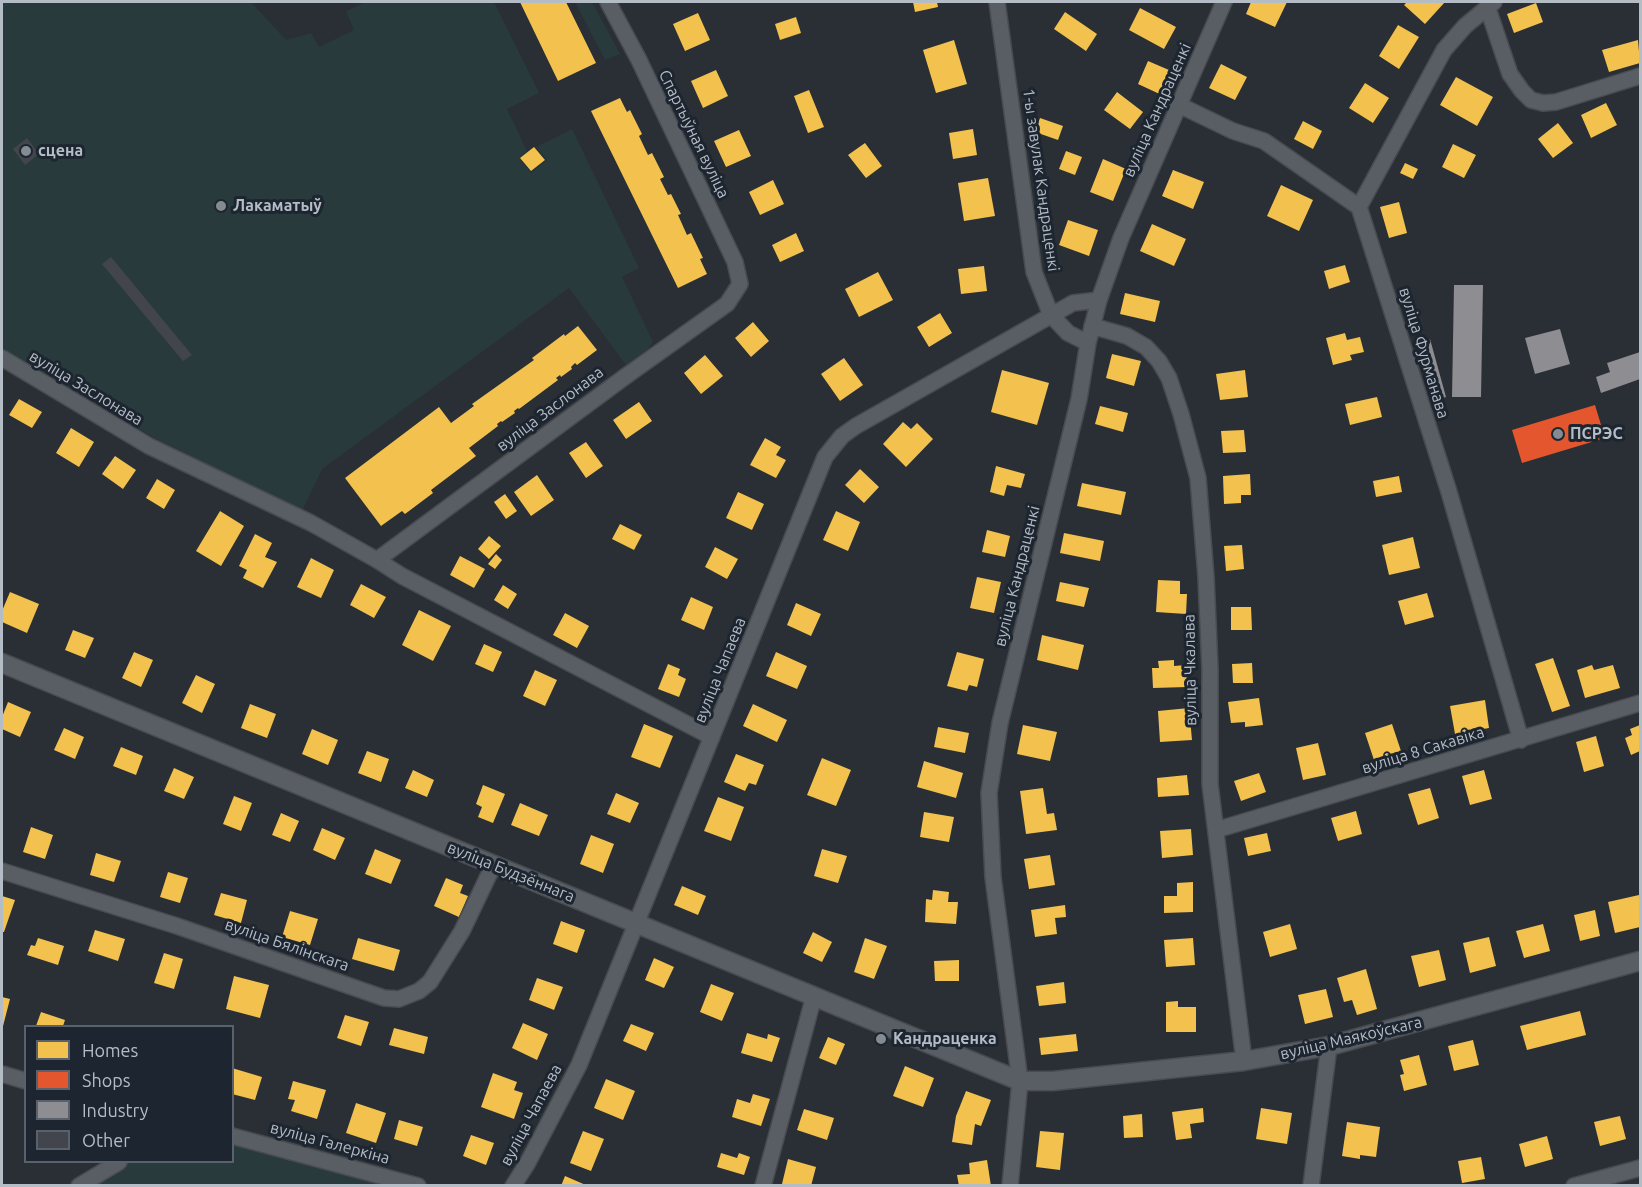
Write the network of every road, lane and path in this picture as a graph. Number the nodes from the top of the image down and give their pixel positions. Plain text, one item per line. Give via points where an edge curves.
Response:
1 (608, 2) edge
2 (997, 2) edge
3 (1224, 2) edge
4 (1490, 4) edge
5 (1641, 76) edge
6 (1179, 105) junction
7 (1359, 207) junction
8 (740, 284) joint
9 (1099, 300) junction
10 (1051, 315) junction
11 (1092, 326) junction
12 (1088, 344) junction
13 (2, 358) edge
14 (377, 560) junction
15 (2, 663) edge
16 (1641, 703) edge
17 (712, 736) junction
18 (1521, 740) junction
19 (1216, 830) junction
20 (494, 864) junction
21 (2, 871) edge
22 (636, 923) junction
23 (1641, 961) edge
24 (814, 996) junction
25 (1329, 1046) junction
26 (1244, 1061) junction
27 (2, 1074) edge
28 (24, 1080) edge
29 (1020, 1081) junction
30 (234, 1137) edge
31 (116, 1163) edge
32 (1641, 1168) edge
33 (79, 1185) edge
34 (418, 1185) edge
35 (513, 1185) edge
36 (764, 1185) edge
37 (1010, 1185) edge
38 (1311, 1185) edge
39 (1574, 1185) edge

1 - 8 street, Спартыўная вуліца via 735,262
2 - 10 street, 1-ы завулак Кандраценкі via 1034,272
3 - 6 street, вуліца Кандраценкі
4 - 5 street via 1510,74 1531,100 1556,102
4 - 7 street via 1444,50
6 - 7 street via 1264,141
6 - 9 street, вуліца Кандраценкі via 1121,238
7 - 18 street, вуліца Фурманава via 1449,492
8 - 14 street, вуліца Заслонава via 727,304
9 - 10 street, вуліца Чапаева via 1073,303
9 - 11 street, вуліца Кандраценкі
10 - 12 street, 1-ы завулак Кандраценкі via 1068,333
10 - 17 street, вуліца Чапаева via 842,436 825,458
11 - 12 street, вуліца Кандраценкі
11 - 19 street, вуліца Чкалава via 1127,336 1146,347 1159,361 1169,378 1198,478 1210,669 1210,784
12 - 29 street, вуліца Кандраценкі via 1079,399 1000,723 989,793 993,877
13 - 14 street, вуліца Заслонава via 149,446 311,523
14 - 17 street, вуліца Заслонава
15 - 20 street, вуліца Будзённага
16 - 18 street, вуліца 8 Сакавіка
17 - 22 street, вуліца Чапаева
18 - 19 street, вуліца 8 Сакавіка
19 - 26 street, вуліца Чкалава
20 - 21 street, вуліца Бялінскага via 462,931 430,982 399,999 384,998 177,926
20 - 22 street, вуліца Будзённага
22 - 24 street, вуліца Будзённага
22 - 35 street, вуліца Чапаева via 579,1065
23 - 25 street, вуліца Маякоўскага
24 - 29 street, вуліца Будзённага
24 - 36 street
25 - 26 street, вуліца Маякоўскага
25 - 38 street
26 - 29 street, вуліца Маякоўскага
27 - 28 street
29 - 37 street, вуліца Кандраценкі
30 - 34 street, вуліца Галеркіна
31 - 33 street
32 - 39 street

